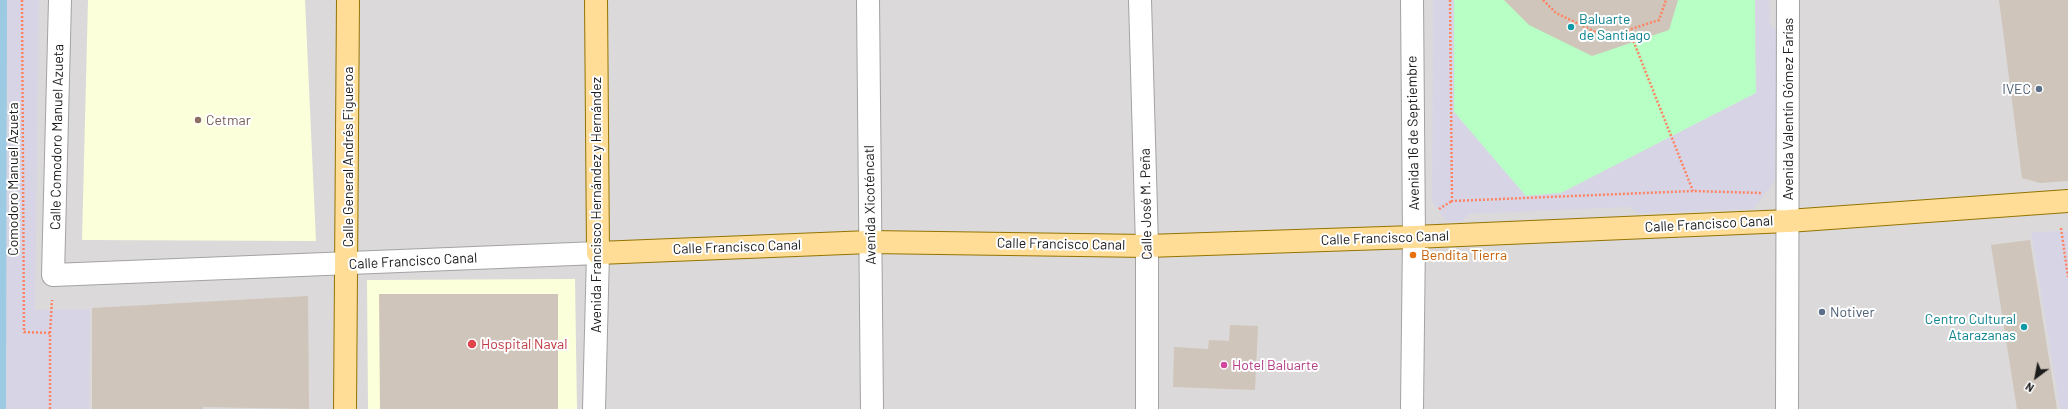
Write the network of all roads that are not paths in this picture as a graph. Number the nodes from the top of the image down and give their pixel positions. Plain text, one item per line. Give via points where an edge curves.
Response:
1 (60, 0) edge
2 (348, 0) edge
3 (596, 0) edge
4 (868, 0) edge
5 (1140, 0) edge
6 (1412, 0) edge
7 (1788, 0) edge
8 (2063, 202) edge
9 (1788, 221) junction
10 (1414, 237) junction
11 (870, 242) junction
12 (1147, 246) junction
13 (598, 253) junction
14 (347, 264) junction
15 (53, 275) joint
16 (345, 409) edge
17 (594, 409) edge
18 (872, 409) edge
19 (1147, 409) edge
20 (1412, 409) edge
21 (1787, 409) edge

1 - 15 street, Calle Comodoro Manuel Azueta
2 - 14 main road, Calle General Andrés Figueroa
3 - 13 main road, Avenida Francisco Hernández y Hernández
4 - 11 street, Avenida Xicoténcatl
5 - 12 street, Calle José M. Peña
6 - 10 street, Avenida 16 de Septiembre
7 - 9 street, Avenida Valentín Gómez Farías
8 - 9 main road, Calle Francisco Canal
9 - 10 main road, Calle Francisco Canal
9 - 21 street, Avenida Valentín Gómez Farías
10 - 12 main road, Calle Francisco Canal
10 - 20 street, Avenida 16 de Septiembre
11 - 12 main road, Calle Francisco Canal
11 - 13 main road, Calle Francisco Canal
11 - 18 street, Avenida Xicoténcatl
12 - 19 street, Calle José M. Peña
13 - 14 street, Calle Francisco Canal
13 - 17 street, Avenida Francisco Hernández y Hernández
14 - 15 street, Calle Francisco Canal
14 - 16 main road, Calle General Andrés Figueroa

